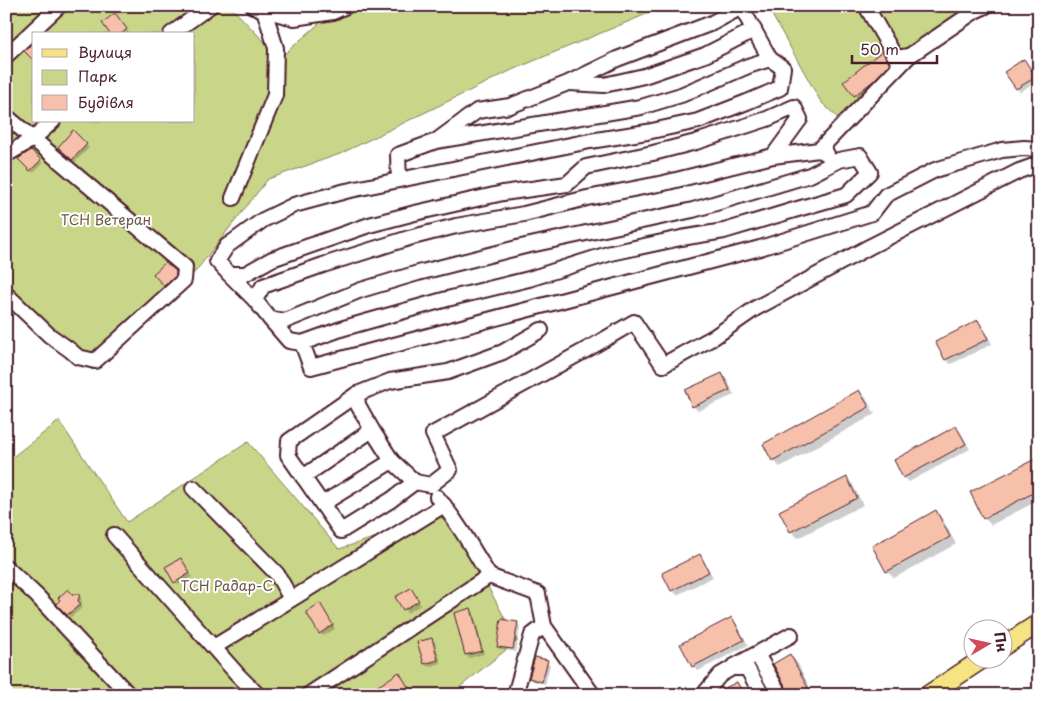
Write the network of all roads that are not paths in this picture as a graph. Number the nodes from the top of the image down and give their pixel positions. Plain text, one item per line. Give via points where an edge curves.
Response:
1 (60, 6) edge
2 (210, 6) edge
3 (346, 6) edge
4 (866, 6) edge
5 (986, 6) edge
6 (259, 8) edge
7 (754, 30) junction
8 (174, 32) edge
9 (6, 56) edge
10 (909, 56) junction
11 (770, 59) junction
12 (568, 83) junction
13 (6, 116) edge
14 (52, 122) edge
15 (33, 138) junction
16 (436, 141) junction
17 (1039, 149) edge
18 (820, 150) junction
19 (6, 155) edge
20 (773, 156) junction
21 (839, 160) junction
22 (1039, 164) edge
23 (399, 180) junction
24 (567, 184) junction
25 (232, 198) dead end
26 (587, 198) junction
27 (229, 274) junction
28 (6, 294) edge
29 (255, 300) junction
30 (270, 319) junction
31 (542, 330) dead end
32 (302, 343) junction
33 (358, 400) junction
34 (372, 430) junction
35 (392, 461) junction
36 (303, 477) junction
37 (415, 482) junction
38 (193, 488) dead end
39 (322, 504) junction
40 (114, 535) dead end
41 (6, 567) edge
42 (489, 576) junction
43 (291, 599) junction
44 (1039, 623) edge
45 (544, 626) junction
46 (791, 635) dead end
47 (1012, 641) edge
48 (214, 647) junction
49 (757, 654) junction
50 (732, 668) junction
51 (969, 668) edge
52 (129, 695) edge
53 (258, 695) edge
54 (308, 695) edge
55 (515, 695) edge
56 (593, 695) edge
57 (703, 695) edge
58 (762, 695) edge
59 (780, 695) edge
60 (928, 695) edge

1 - 9 street
2 - 8 street
3 - 6 street via 333,12 294,18
4 - 10 street via 896,58
5 - 10 street
6 - 25 street via 276,48 274,95
7 - 11 street
7 - 12 street via 704,56 644,76 604,85
7 - 12 street via 741,7 712,23 618,58
10 - 18 street
11 - 16 street via 681,95 641,107
11 - 23 street via 783,68 780,88 698,121
12 - 16 street via 510,106 477,111
13 - 15 street
14 - 15 street
15 - 19 street
15 - 28 street via 185,267 184,280 94,361 78,357 49,335
16 - 23 street via 398,155
17 - 32 street via 1002,150 935,170 886,195 872,213 760,248 311,367
18 - 20 street
18 - 21 street
20 - 24 street via 800,119 794,107 696,142 586,167
20 - 26 street via 664,184
21 - 30 street via 810,175 694,210 418,273 361,290 285,321
21 - 32 street via 860,156 870,172 846,194 724,231 611,253 529,279 344,328
22 - 37 street via 870,247 756,308 714,337 664,365 634,322 434,434 450,470 431,485
23 - 27 street via 294,205 263,220 227,246 217,261
24 - 26 street
24 - 27 street via 503,193 415,212 272,259 245,274
26 - 29 street via 409,238 262,286
27 - 29 street
29 - 30 street
30 - 32 street via 289,342
31 - 33 street via 503,352 448,372 390,381
33 - 34 street
33 - 36 street via 339,407 289,441 288,455
34 - 35 street
34 - 36 street
35 - 37 street
35 - 39 street
36 - 39 street
37 - 39 street via 341,531
38 - 43 street via 277,574
40 - 48 street
41 - 52 street
42 - 43 street via 440,501
42 - 45 street via 538,594
42 - 54 street
43 - 48 street
44 - 47 main road
45 - 55 street via 532,635
45 - 56 street
46 - 49 street
48 - 53 street
49 - 50 street
49 - 59 street
50 - 57 street via 720,675
50 - 58 street via 747,668
51 - 60 main road

